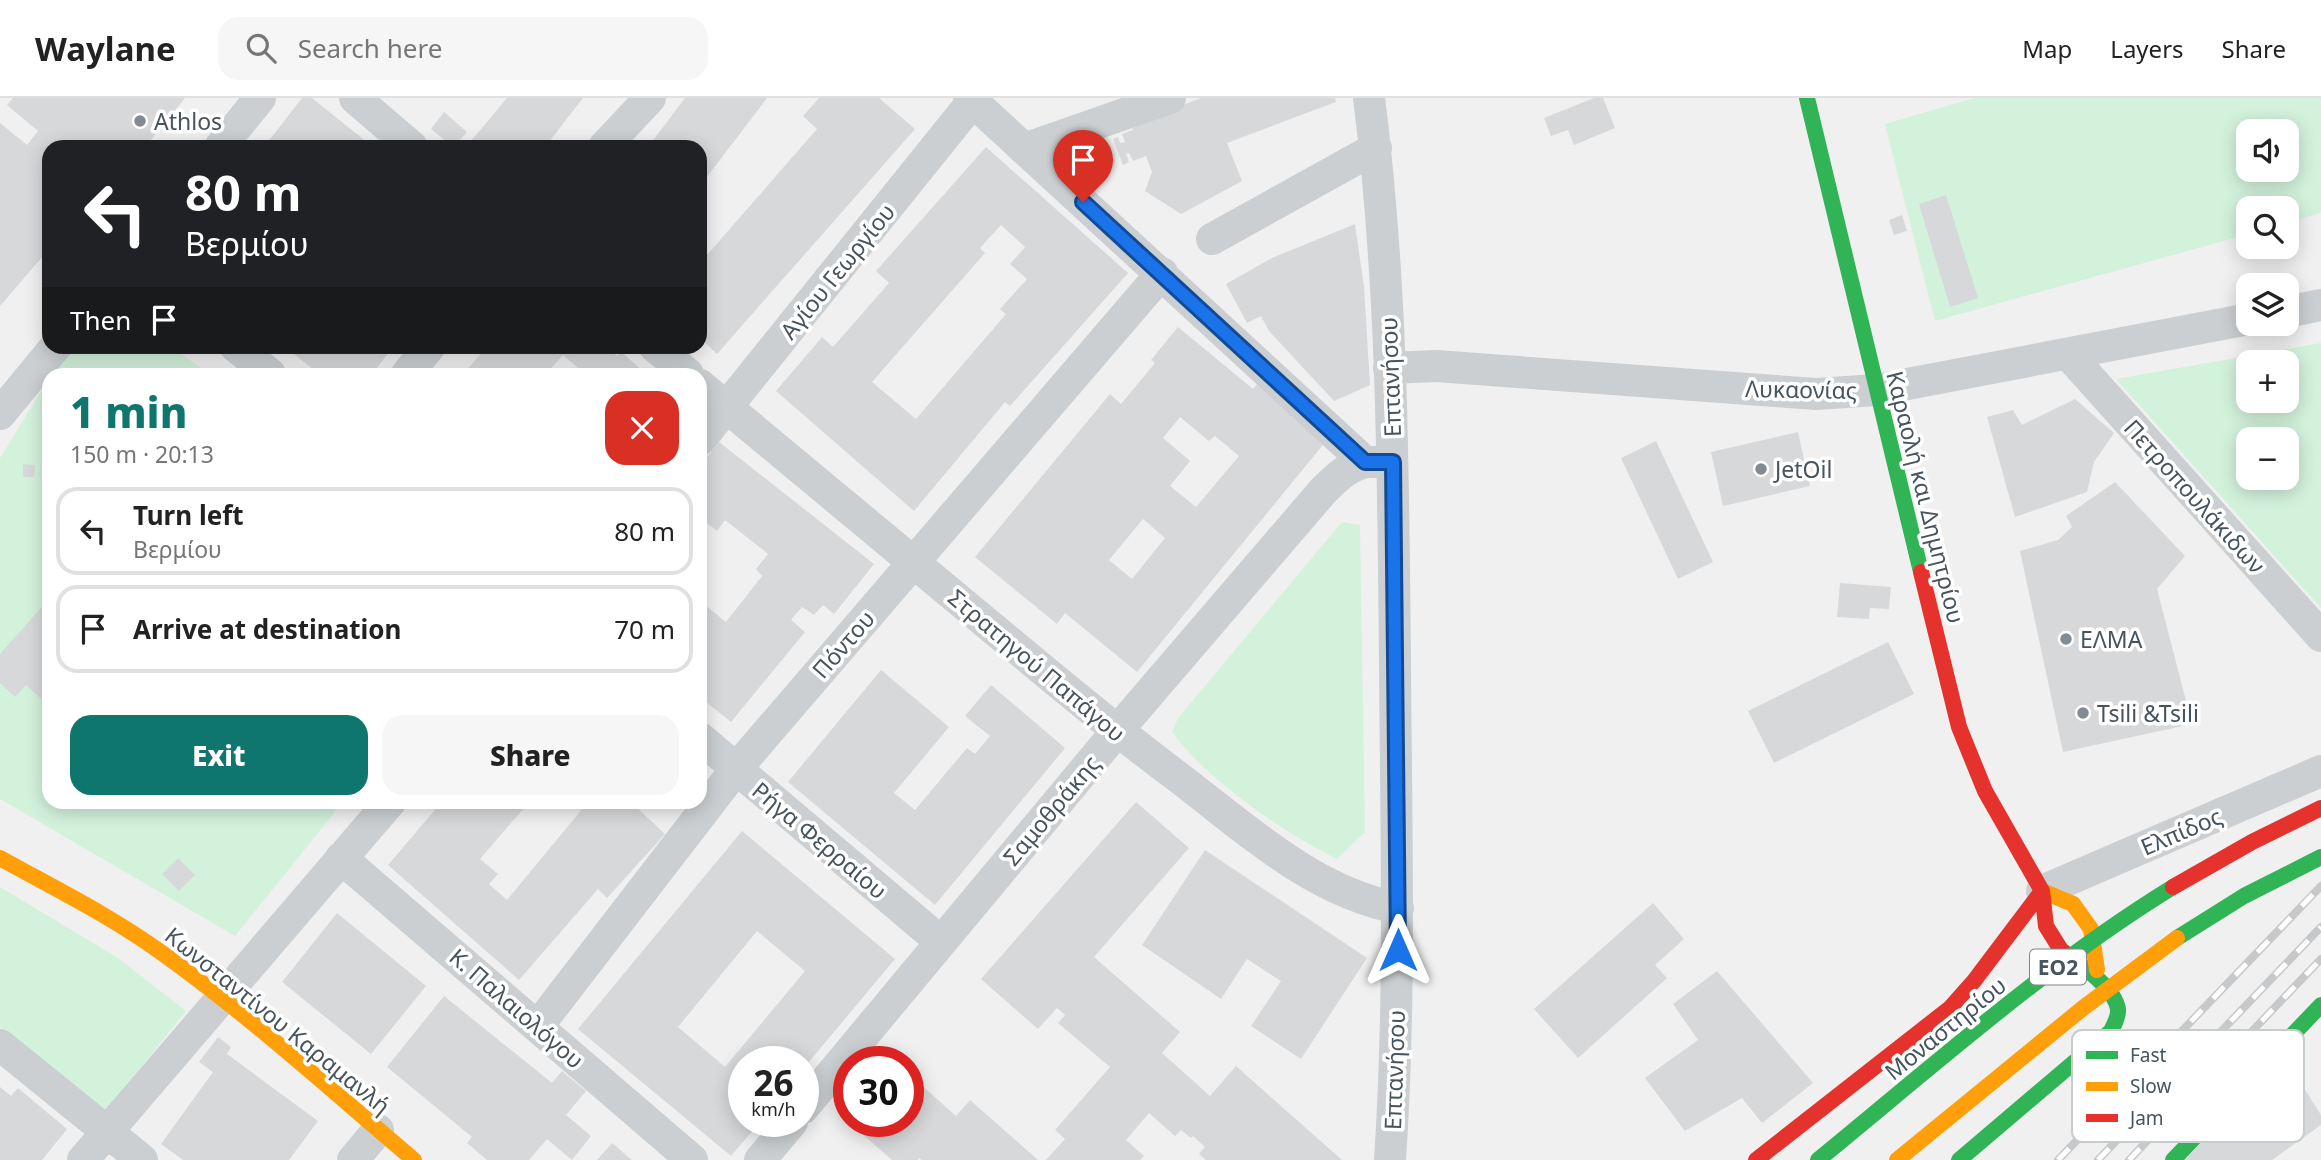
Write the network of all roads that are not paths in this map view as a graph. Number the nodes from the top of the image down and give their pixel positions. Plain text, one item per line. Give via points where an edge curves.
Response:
1 (260, 98) edge
2 (355, 98) edge
3 (650, 98) edge
4 (1170, 98) edge
5 (1369, 98) edge
6 (1807, 98) edge
7 (971, 99) edge
8 (226, 140) edge
9 (404, 140) edge
10 (611, 140) edge
11 (1376, 148) junction
12 (1024, 149) junction
13 (1212, 239) dead end
14 (1162, 273) junction
15 (2321, 305) edge
16 (2299, 310) edge
17 (2236, 322) edge
18 (49, 354) edge
19 (245, 354) edge
20 (423, 354) edge
21 (664, 354) edge
22 (2069, 355) junction
23 (262, 368) edge
24 (412, 368) edge
25 (681, 368) edge
26 (1390, 368) junction
27 (1876, 390) junction
28 (707, 391) edge
29 (727, 408) junction
30 (0, 414) edge
31 (707, 432) edge
32 (1379, 462) junction
33 (913, 562) junction
34 (2321, 636) edge
35 (1117, 731) junction
36 (707, 744) edge
37 (736, 769) junction
38 (2321, 771) edge
39 (707, 807) edge
40 (2321, 808) edge
41 (384, 809) edge
42 (705, 809) edge
43 (2321, 857) edge
44 (0, 858) edge
45 (341, 858) junction
46 (2042, 891) junction
47 (1398, 908) junction
48 (940, 941) junction
49 (2097, 976) junction
50 (220, 998) junction
51 (2321, 1006) edge
52 (538, 1026) junction
53 (2112, 1030) edge
54 (2298, 1030) edge
55 (0, 1045) edge
56 (2072, 1064) edge
57 (819, 1088) edge
58 (378, 1130) junction
59 (107, 1132) junction
60 (779, 1137) edge
61 (2190, 1142) edge
62 (83, 1160) edge
63 (142, 1160) edge
64 (353, 1160) edge
65 (414, 1160) edge
66 (692, 1160) edge
67 (760, 1160) edge
68 (1390, 1160) edge
69 (1756, 1160) edge
70 (1818, 1160) edge
71 (1897, 1160) edge
72 (1959, 1160) edge
73 (2173, 1160) edge

1 - 8 street
2 - 9 street
3 - 10 street
4 - 12 street
5 - 11 street, Επτανήσου
6 - 27 main road, Καραολή και Δημητρίου
7 - 12 street
7 - 29 street, Αγίου Γεωργίου
11 - 13 street
11 - 26 street, Επτανήσου
12 - 14 street
14 - 32 street
14 - 33 street, Πόντου
15 - 16 street
17 - 22 street, Λυκαονίας
18 - 30 street
19 - 23 street
20 - 24 street
21 - 25 street
22 - 27 street, Λυκαονίας
22 - 34 street, Πετροπουλάκιδων
26 - 27 street, Λυκαονίας via 1436,366 1815,394
26 - 32 street, Επτανήσου
27 - 46 main road, Καραολή και Δημητρίου via 1959,727 1985,790
28 - 29 street, Στρατηγού Παπάγου
29 - 31 street, Αγίου Γεωργίου
29 - 33 street, Στρατηγού Παπάγου
32 - 35 street, Σαμοθράκης via 1352,465 1323,491
32 - 47 street, Επτανήσου
33 - 35 street, Στρατηγού Παπάγου
33 - 37 street, Πόντου
35 - 47 street, Στρατηγού Παπάγου via 1293,863 1355,897
35 - 48 street, Σαμοθράκης
36 - 37 street, Ρήγα Φερραίου
37 - 39 street, Πόντου
37 - 48 street, Ρήγα Φερραίου
38 - 46 street, Ελπίδος
40 - 70 main road, Μοναστηρίου / ΕΟ2, bridge via 2236,850 2140,908 2043,977
41 - 45 street
42 - 52 street, Πόντου
43 - 71 main road, ΕΟ2, bridge via 2252,891 2157,952
44 - 50 main road, Κωνσταντίνου Καραμανλή via 122,926
45 - 50 street
45 - 52 street, Κ. Παλαιολόγου
46 - 49 main road via 2046,926 2061,950
46 - 49 main road via 2073,904 2091,929
46 - 69 main road via 1950,1008
47 - 68 street, Επτανήσου
48 - 57 street, Σαμοθράκης
49 - 53 main road via 2118,1007
50 - 58 main road, Κωνσταντίνου Καραμανλή
50 - 59 street
51 - 54 main road
52 - 66 street, Κ. Παλαιολόγου
55 - 59 street
56 - 72 main road
58 - 64 street
58 - 65 main road, Κωνσταντίνου Καραμανλή
59 - 62 street
59 - 63 street
60 - 67 street
61 - 73 main road

